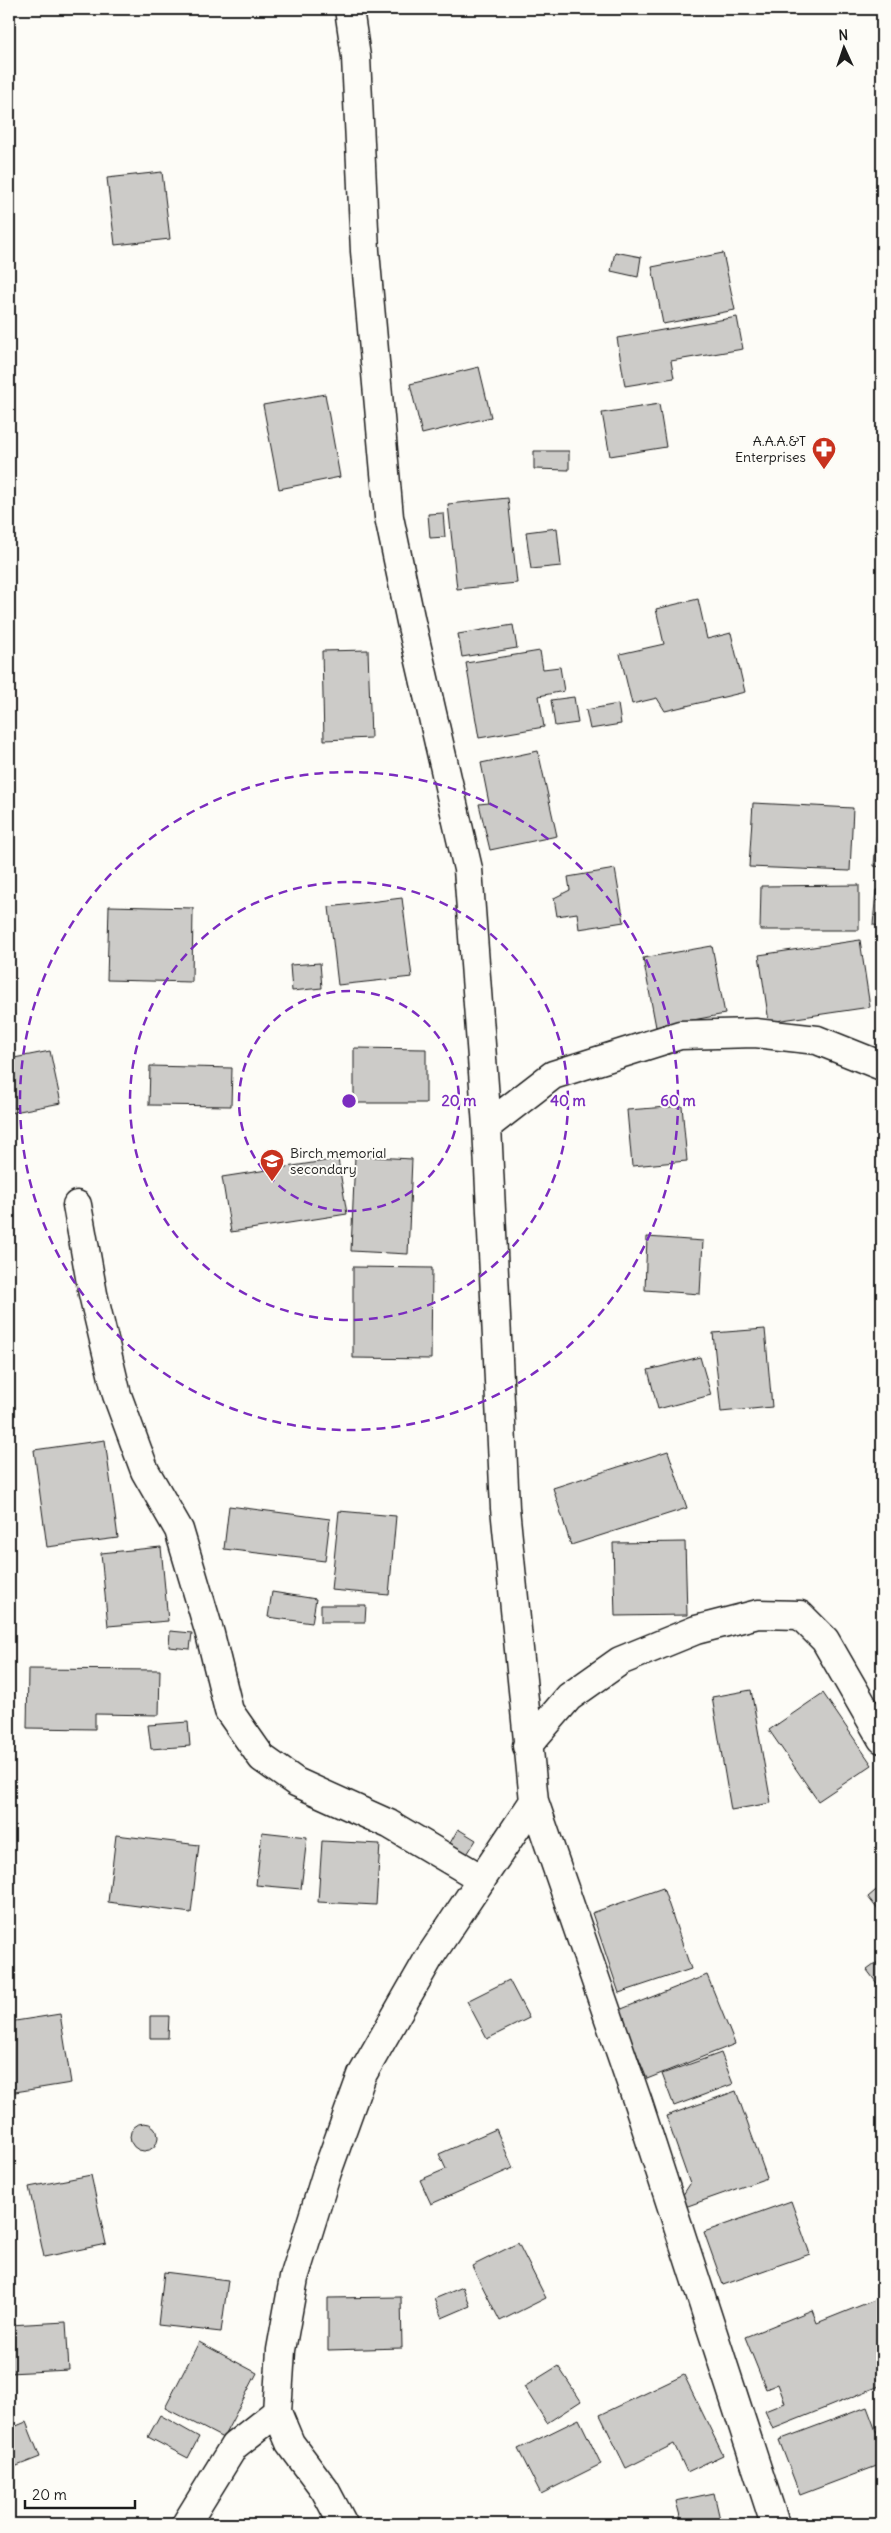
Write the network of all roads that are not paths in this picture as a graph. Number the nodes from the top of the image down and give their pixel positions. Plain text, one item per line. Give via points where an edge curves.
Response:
1 (349, 9) edge
2 (882, 1066) edge
3 (487, 1126) junction
4 (77, 1205) dead end
5 (882, 1739) edge
6 (527, 1746) junction
7 (534, 1800) junction
8 (482, 1879) junction
9 (277, 2412) junction
10 (186, 2524) edge
11 (343, 2524) edge
12 (775, 2524) edge

1 - 3 street via 356,57 365,251 389,517 468,869
2 - 3 street via 817,1040 755,1033 680,1035 553,1075
3 - 6 street via 505,1508
4 - 8 street via 93,1294 117,1395 145,1471 179,1530 229,1711 262,1758 296,1782 389,1824
5 - 6 street via 825,1640 800,1615 758,1614 696,1630 620,1661 569,1697
6 - 7 street
7 - 8 street
7 - 12 street via 638,2103
8 - 9 street via 429,1958 362,2075 294,2278 281,2350
9 - 10 street via 234,2446
9 - 11 street via 290,2443 325,2490

